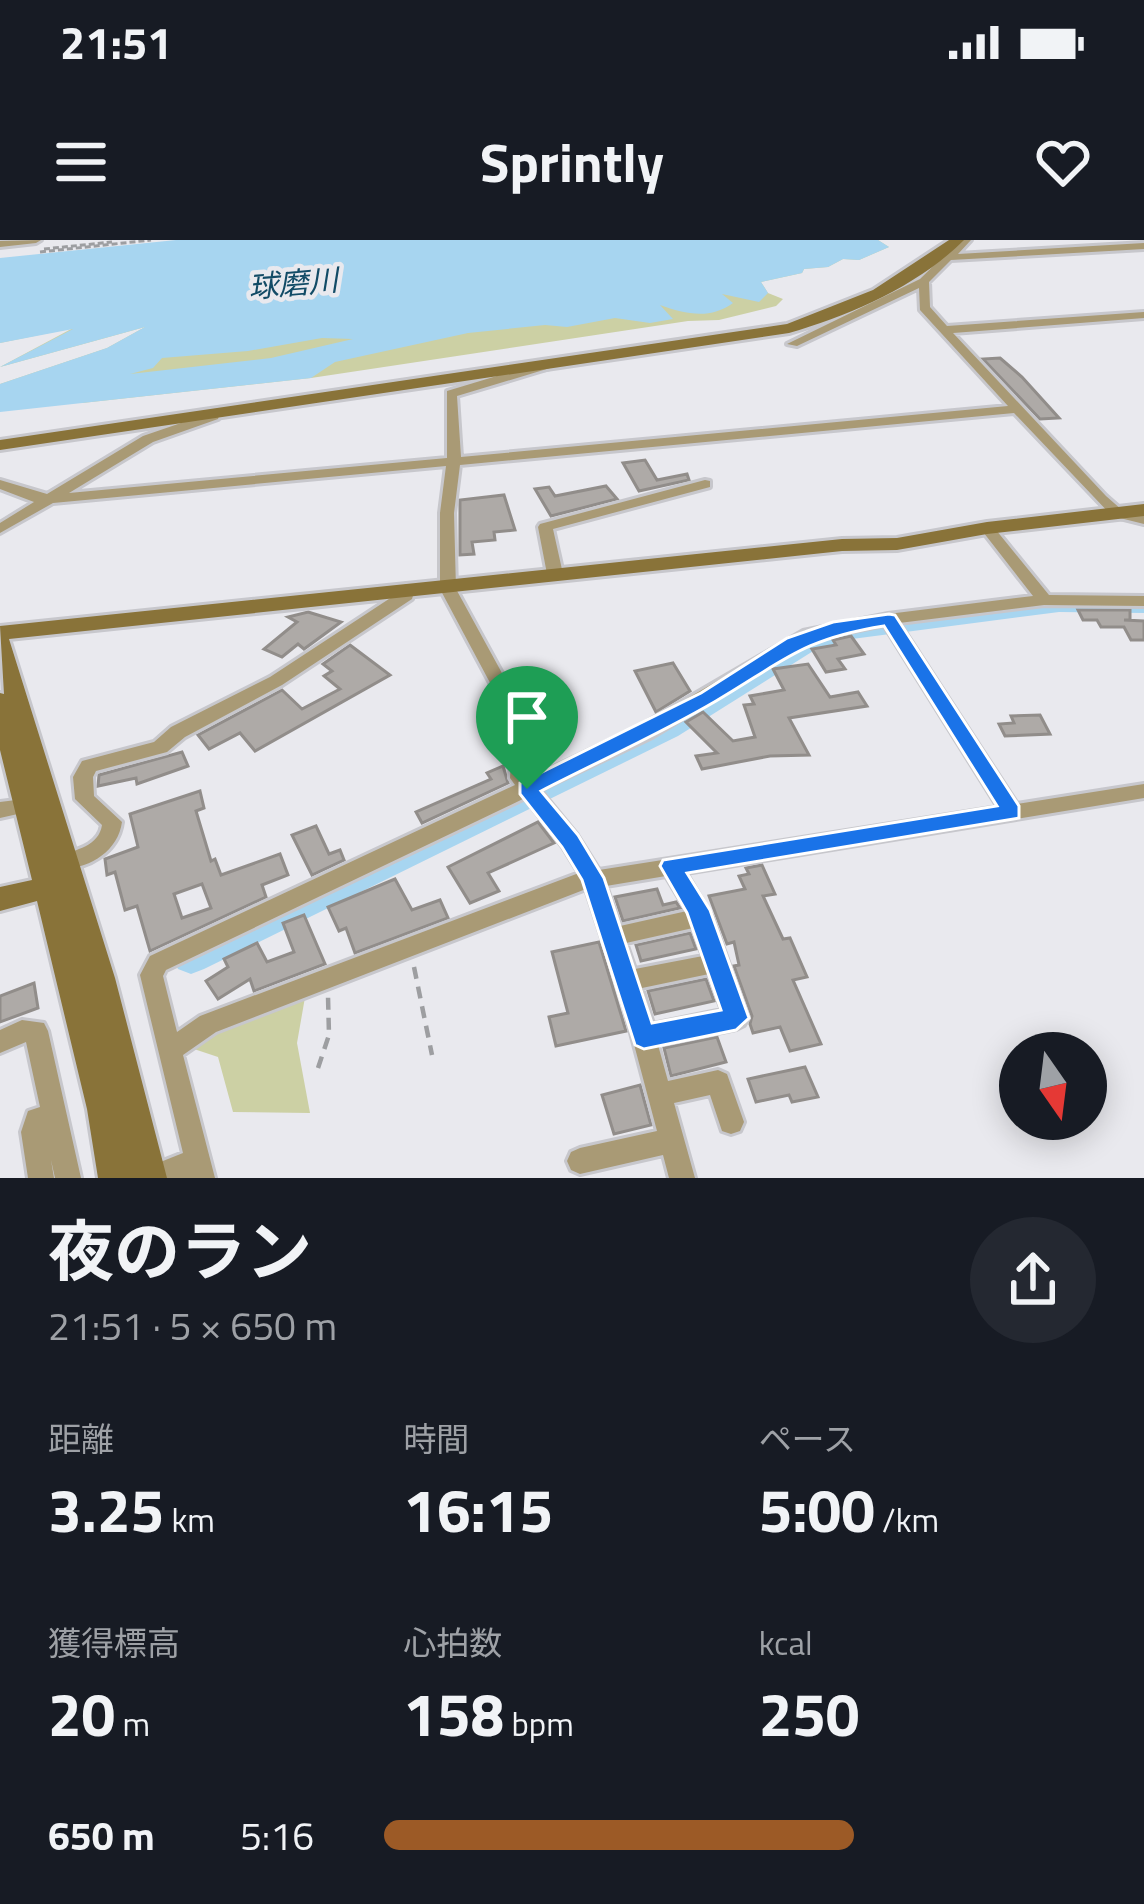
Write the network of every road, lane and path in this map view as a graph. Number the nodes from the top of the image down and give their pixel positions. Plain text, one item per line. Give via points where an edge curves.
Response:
1 (36, 240) edge
2 (133, 240) edge
3 (152, 240) edge
4 (0, 244) edge
5 (958, 246) edge
6 (1144, 246) edge
7 (924, 281) junction
8 (1144, 315) edge
9 (942, 330) junction
10 (793, 344) dead end
11 (546, 365) junction
12 (1014, 409) junction
13 (228, 410) junction
14 (0, 445) edge
15 (454, 461) junction
16 (0, 484) edge
17 (705, 484) dead end
18 (49, 499) junction
19 (1144, 510) edge
20 (1117, 513) junction
21 (1144, 520) edge
22 (987, 527) junction
23 (0, 529) edge
24 (555, 574) junction
25 (448, 585) junction
26 (407, 590) junction
27 (1044, 600) junction
28 (1144, 601) edge
29 (889, 619) junction
30 (0, 632) edge
31 (0, 642) edge
32 (0, 701) edge
33 (1144, 791) edge
34 (531, 794) junction
35 (12, 808) edge
36 (1012, 812) junction
37 (671, 866) junction
38 (55, 875) junction
39 (592, 878) junction
40 (0, 899) edge
41 (700, 917) junction
42 (612, 937) junction
43 (410, 947) junction
44 (716, 963) junction
45 (333, 977) junction
46 (627, 981) junction
47 (644, 1037) junction
48 (0, 1042) edge
49 (173, 1048) junction
50 (432, 1055) dead end
51 (317, 1068) dead end
52 (660, 1095) junction
53 (54, 1113) junction
54 (731, 1122) dead end
55 (672, 1140) junction
56 (580, 1161) dead end
57 (200, 1169) edge
58 (41, 1178) edge
59 (68, 1178) edge
60 (115, 1178) edge
61 (151, 1178) edge
62 (682, 1178) edge

1 - 4 street
2 - 3 path via 22,252
5 - 6 street
5 - 7 street
5 - 11 street via 868,299 789,328
7 - 9 street via 924,308
7 - 10 street
8 - 9 street
9 - 12 street
11 - 13 street
11 - 15 street via 452,392
12 - 15 street
12 - 20 street
13 - 14 street
13 - 18 street via 171,427
15 - 18 street
15 - 25 street
16 - 18 street
17 - 24 street via 545,527
18 - 23 street
19 - 20 street
20 - 21 street
20 - 22 street
22 - 24 street via 898,544
22 - 27 street
24 - 25 street
25 - 26 street
25 - 34 street via 522,727 518,769
26 - 30 street
26 - 38 street via 276,681 160,747 89,766 85,799 112,822 112,834
27 - 28 street
27 - 29 street
29 - 34 street via 794,642
29 - 36 street
31 - 38 street
32 - 35 street
33 - 36 street
34 - 39 street
34 - 49 street via 158,963 151,975
35 - 38 street
36 - 37 street
37 - 39 street
37 - 41 street
38 - 40 street
38 - 60 street
38 - 61 street
39 - 42 street
39 - 43 street
41 - 42 street
41 - 44 street
42 - 46 street
43 - 45 street
43 - 50 path
44 - 46 street
44 - 47 street via 736,1018
45 - 49 street via 208,1024
45 - 51 path via 329,1035
46 - 47 street
47 - 52 street
48 - 53 street via 36,1031
49 - 57 street
52 - 54 street via 718,1082
52 - 55 street
53 - 58 street via 37,1120 34,1132
53 - 59 street
55 - 56 street
55 - 62 street
57 - 61 street

